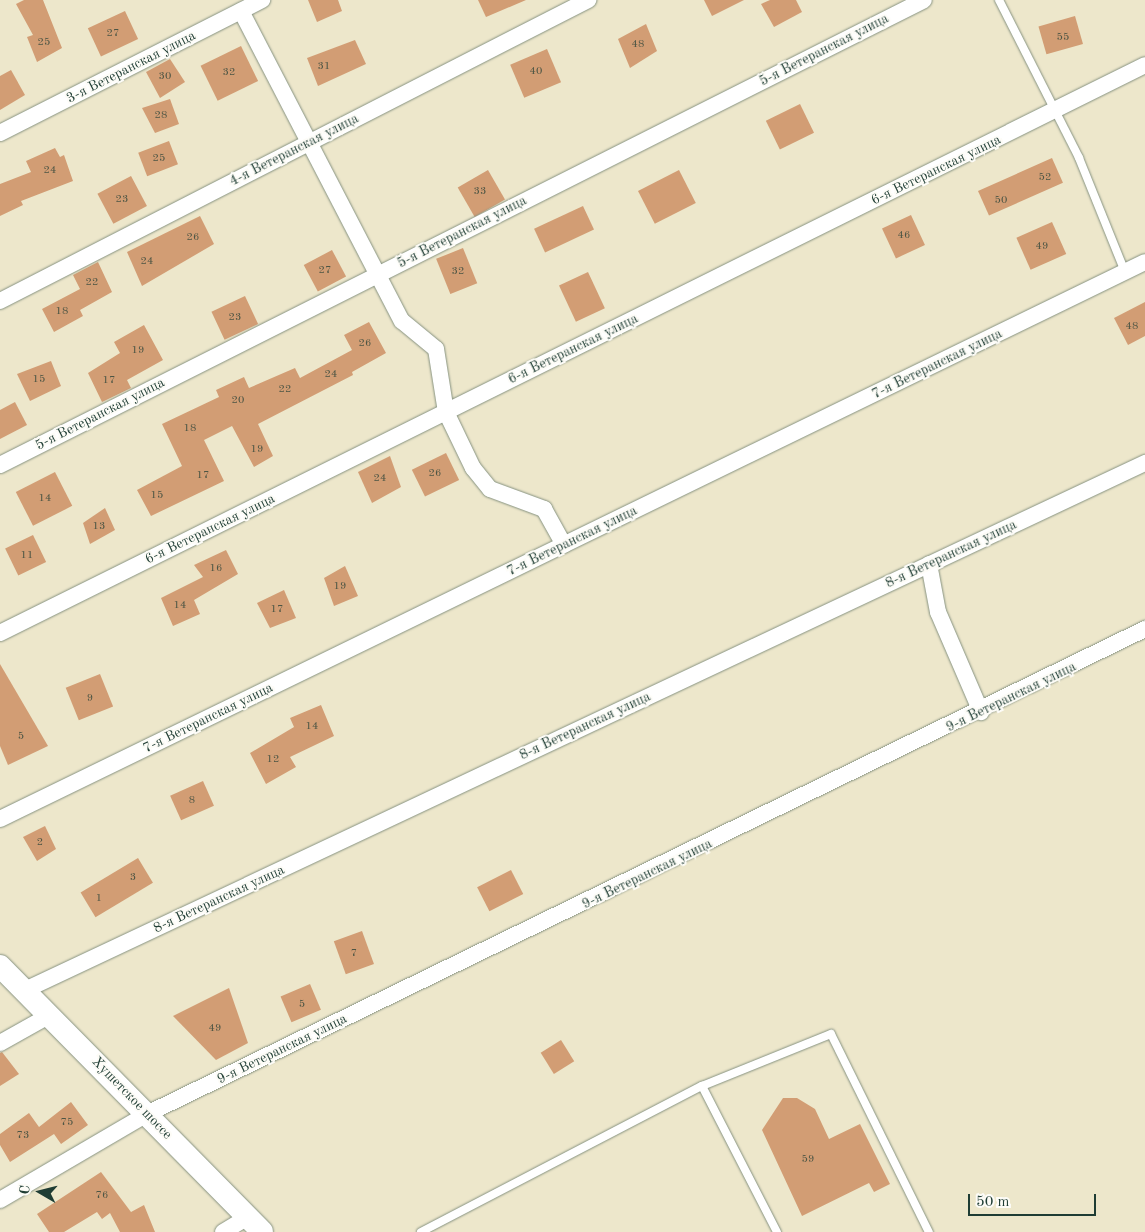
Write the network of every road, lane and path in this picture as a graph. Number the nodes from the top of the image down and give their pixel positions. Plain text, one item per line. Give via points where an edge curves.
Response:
1 (262, 0) edge
2 (588, 0) edge
3 (924, 0) edge
4 (999, 0) edge
5 (241, 11) junction
6 (1145, 65) edge
7 (1053, 112) junction
8 (0, 133) edge
9 (311, 142) junction
10 (1145, 262) edge
11 (1126, 272) junction
12 (380, 274) junction
13 (0, 301) edge
14 (446, 412) junction
15 (1145, 463) edge
16 (0, 465) edge
17 (564, 545) junction
18 (929, 564) junction
19 (1145, 629) edge
20 (0, 633) edge
21 (981, 712) junction
22 (0, 819) edge
23 (0, 966) edge
24 (25, 990) junction
25 (50, 1015) junction
26 (0, 1043) edge
27 (702, 1086) junction
28 (147, 1114) junction
29 (0, 1200) edge
30 (255, 1225) edge
31 (223, 1232) edge
32 (421, 1232) edge
33 (777, 1232) edge
34 (929, 1232) edge

1 - 5 street, 3-я Ветеранская улица
2 - 9 street, 4-я Ветеранская улица
3 - 12 street, 5-я Ветеранская улица
4 - 7 lane
5 - 8 street, 3-я Ветеранская улица
5 - 9 street
6 - 7 street, 6-я Ветеранская улица
7 - 11 lane via 1079,158
7 - 14 street, 6-я Ветеранская улица
9 - 12 street
9 - 13 street, 4-я Ветеранская улица
10 - 11 street, 7-я Ветеранская улица
11 - 17 street, 7-я Ветеранская улица
12 - 14 street via 402,321 436,349
12 - 16 street, 5-я Ветеранская улица
14 - 17 street via 481,480 503,496 544,510
14 - 20 street, 6-я Ветеранская улица
15 - 18 street, 8-я Ветеранская улица
17 - 22 street, 7-я Ветеранская улица
18 - 21 street via 938,612
18 - 24 street, 8-я Ветеранская улица
19 - 21 street, 9-я Ветеранская улица
21 - 28 street, 9-я Ветеранская улица
23 - 24 main road, Хушетское шоссе
24 - 25 main road, Хушетское шоссе
25 - 26 street
25 - 28 main road, Хушетское шоссе
27 - 32 lane
27 - 33 lane
27 - 34 lane via 831,1034
28 - 29 street, 9-я Ветеранская улица
28 - 30 main road, Хушетское шоссе
30 - 31 street

